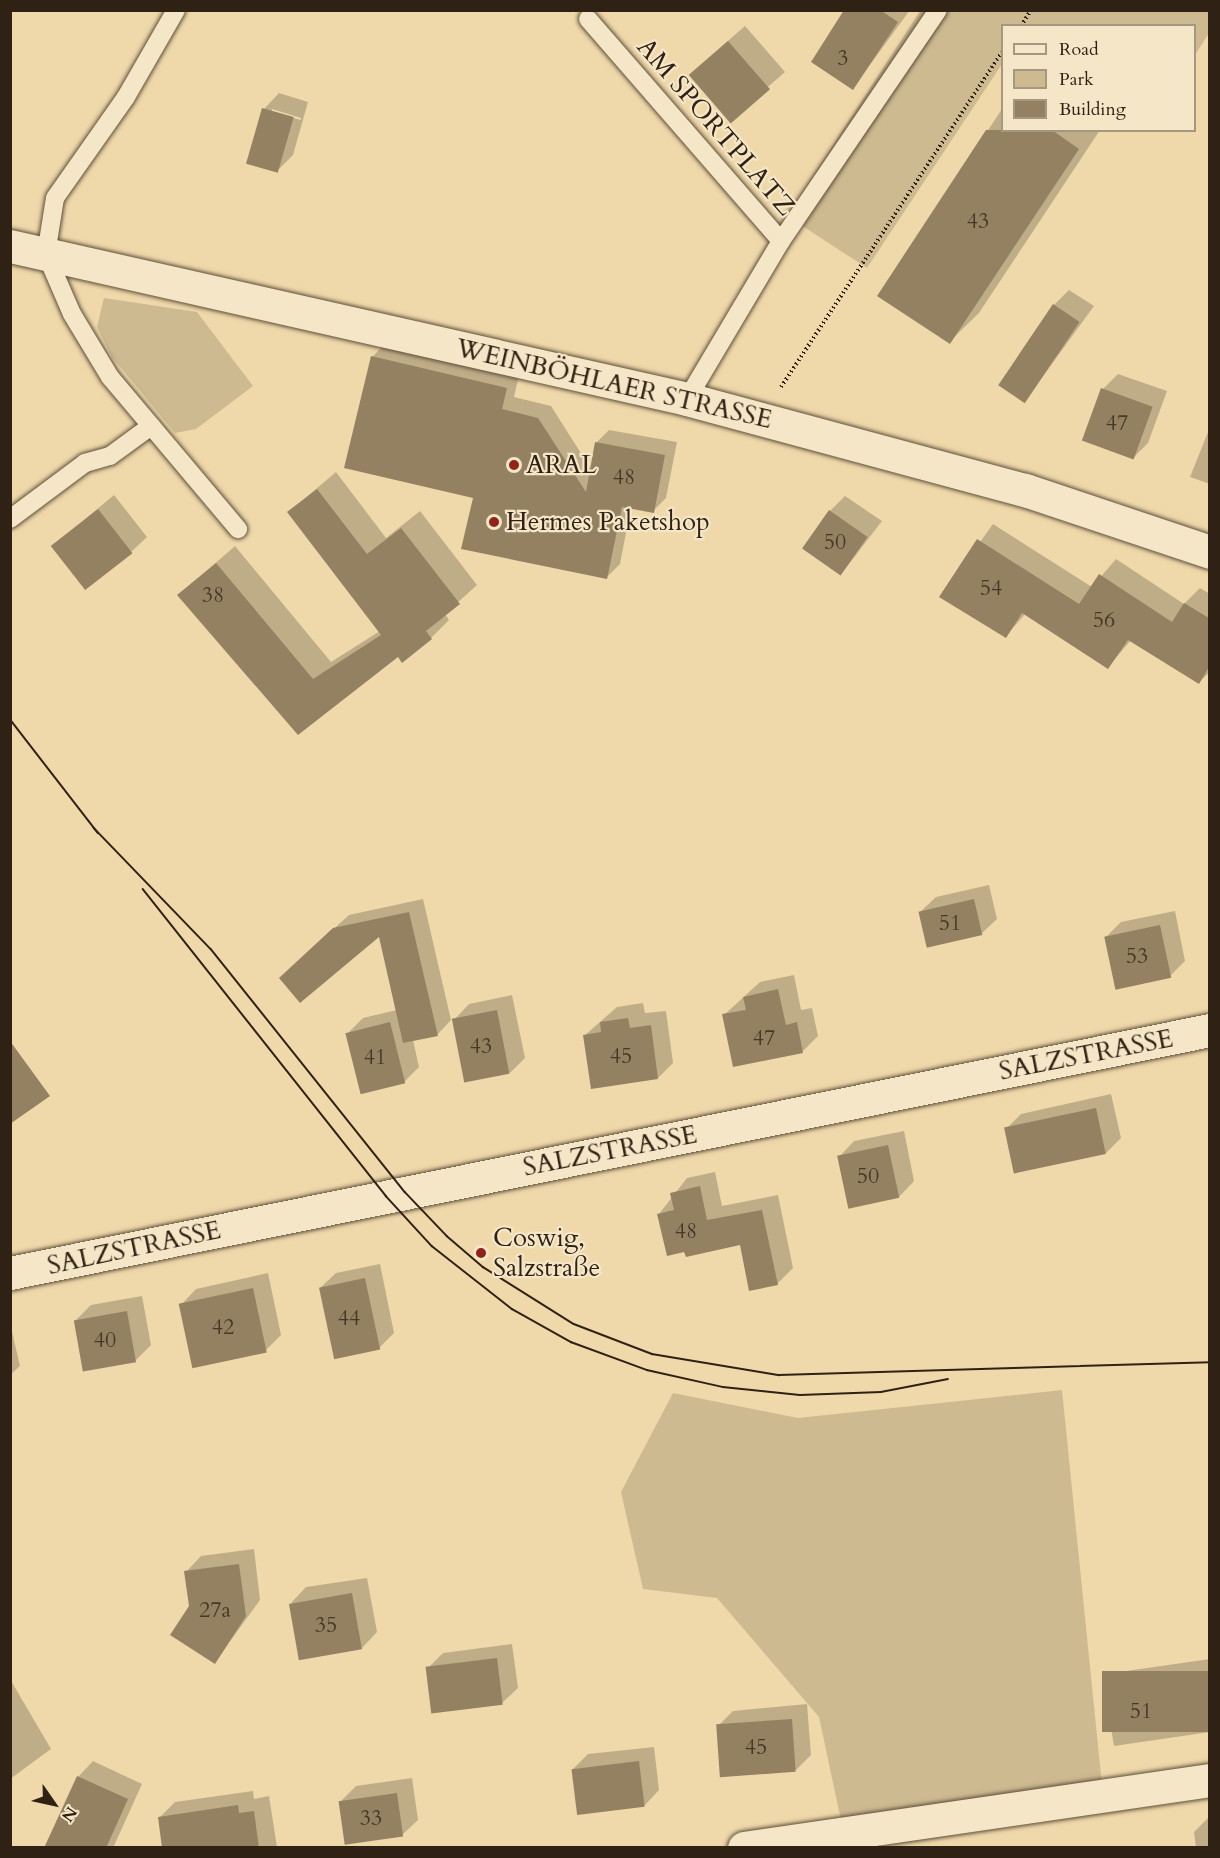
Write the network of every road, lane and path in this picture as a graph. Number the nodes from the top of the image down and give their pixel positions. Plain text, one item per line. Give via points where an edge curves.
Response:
1 (176, 10) edge
2 (938, 10) edge
3 (1031, 10) edge
4 (588, 19) dead end
5 (1021, 24) edge
6 (1001, 54) edge
7 (782, 241) junction
8 (10, 246) edge
9 (46, 254) junction
10 (687, 399) junction
11 (761, 418) junction
12 (151, 426) junction
13 (10, 519) edge
14 (238, 529) dead end
15 (1209, 552) edge
16 (1209, 1030) edge
17 (10, 1273) edge
18 (1209, 1780) edge
19 (744, 1848) edge

1 - 9 lane via 126,97 55,198
2 - 7 lane, AM SPORTPLATZ
3 - 5 path
4 - 7 lane, AM SPORTPLATZ
6 - 11 path
7 - 10 lane, AM SPORTPLATZ
8 - 9 street, WEINBÖHLAER STRASSE
9 - 10 street, WEINBÖHLAER STRASSE
9 - 12 lane via 67,304 110,377
10 - 11 street, WEINBÖHLAER STRASSE
11 - 15 street, WEINBÖHLAER STRASSE via 1025,490
12 - 13 lane via 110,456 85,464
12 - 14 lane
16 - 17 street, SALZSTRASSE
18 - 19 street

